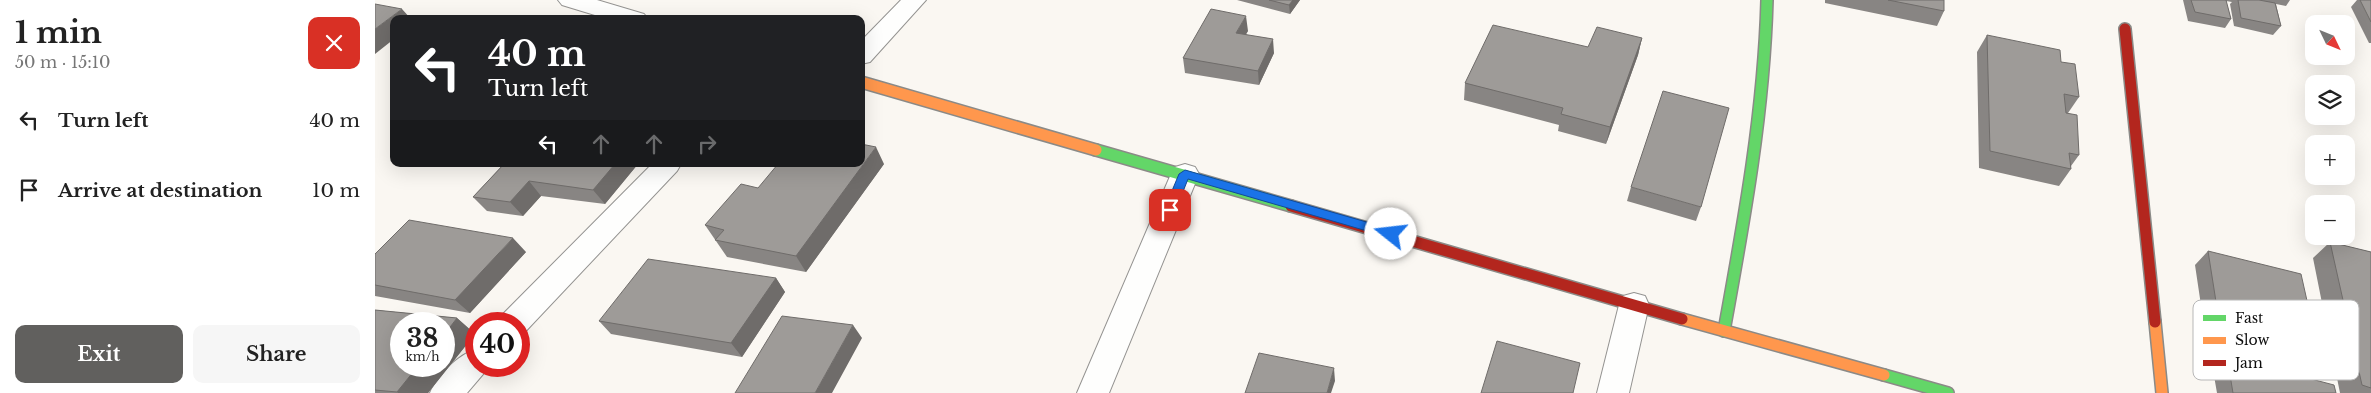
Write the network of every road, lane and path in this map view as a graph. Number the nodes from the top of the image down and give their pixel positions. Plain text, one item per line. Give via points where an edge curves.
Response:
1 (570, 0) edge
2 (914, 0) edge
3 (1767, 0) edge
4 (623, 15) edge
5 (2125, 29) dead end
6 (865, 52) edge
7 (865, 83) edge
8 (665, 167) edge
9 (1185, 174) junction
10 (1634, 305) junction
11 (525, 312) edge
12 (1724, 331) junction
13 (465, 373) edge
14 (446, 393) edge
15 (1093, 393) edge
16 (1613, 393) edge
17 (1948, 393) edge
18 (2162, 393) edge

1 - 4 street
2 - 6 street
3 - 12 street via 1764,98
5 - 18 street
7 - 9 street
8 - 11 street
9 - 10 street
9 - 15 street
10 - 12 street
10 - 16 street
12 - 17 street
13 - 14 street

